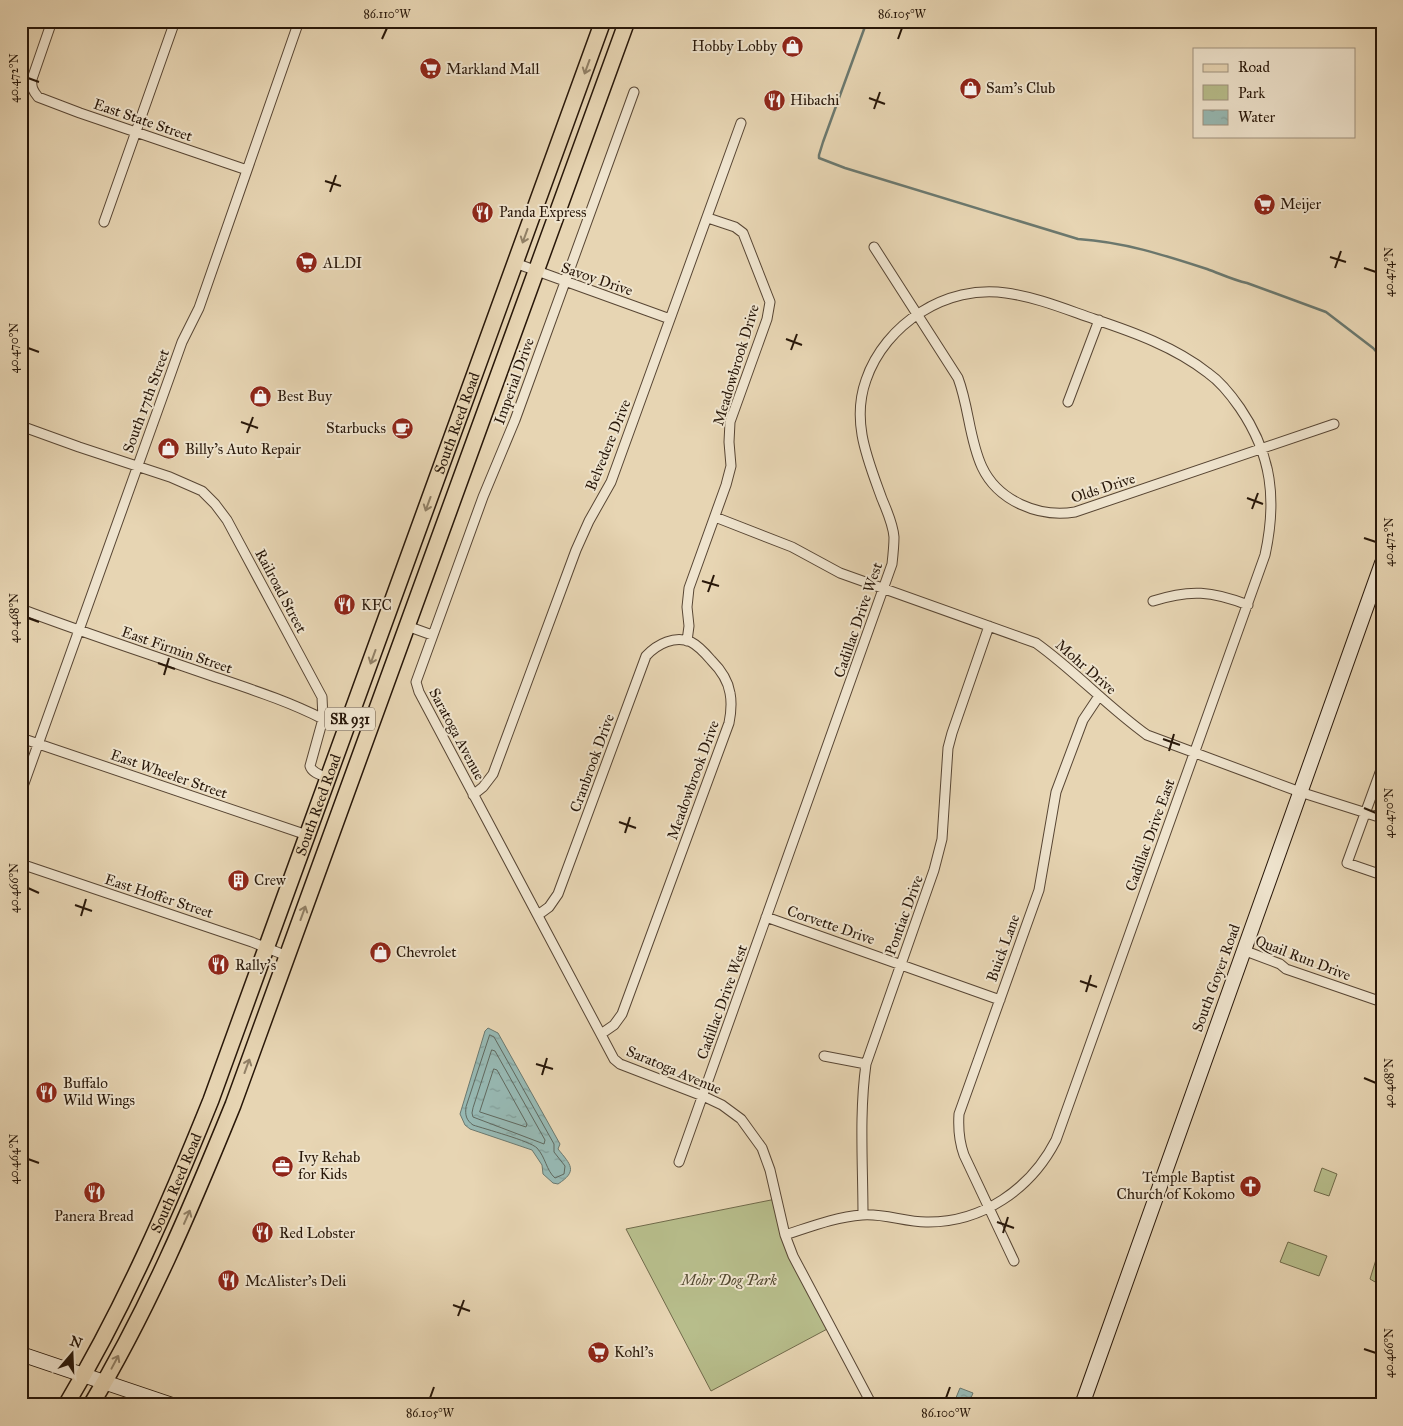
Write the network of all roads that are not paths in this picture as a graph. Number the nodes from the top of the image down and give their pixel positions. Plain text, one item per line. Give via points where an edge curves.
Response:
1 (52, 21) edge
2 (175, 21) edge
3 (299, 21) edge
4 (603, 21) edge
5 (627, 21) edge
6 (634, 92) dead end
7 (741, 123) dead end
8 (136, 132) junction
9 (247, 170) junction
10 (708, 218) junction
11 (104, 222) dead end
12 (874, 247) dead end
13 (516, 264) junction
14 (536, 272) junction
15 (565, 282) junction
16 (916, 314) junction
17 (670, 319) junction
18 (1099, 320) junction
19 (1068, 402) dead end
20 (1334, 424) dead end
21 (22, 429) edge
22 (1262, 449) junction
23 (138, 466) junction
24 (714, 517) junction
25 (1382, 563) edge
26 (885, 589) junction
27 (1153, 601) dead end
28 (1248, 605) junction
29 (21, 609) edge
30 (407, 626) junction
31 (989, 626) junction
32 (79, 631) junction
33 (432, 635) junction
34 (687, 641) junction
35 (417, 679) joint
36 (1099, 696) junction
37 (323, 718) junction
38 (21, 738) edge
39 (38, 744) junction
40 (1194, 754) junction
41 (1382, 767) edge
42 (328, 778) junction
43 (21, 792) edge
44 (1300, 792) junction
45 (474, 795) junction
46 (1366, 813) junction
47 (1382, 818) edge
48 (307, 835) junction
49 (21, 864) edge
50 (1382, 875) edge
51 (538, 915) junction
52 (766, 917) junction
53 (267, 947) junction
54 (1243, 950) junction
55 (287, 956) junction
56 (901, 964) junction
57 (1000, 1000) junction
58 (1382, 1002) edge
59 (601, 1034) junction
60 (824, 1056) dead end
61 (866, 1064) junction
62 (703, 1096) junction
63 (679, 1162) dead end
64 (989, 1209) junction
65 (863, 1214) junction
66 (785, 1235) junction
67 (1014, 1261) dead end
68 (21, 1354) edge
69 (84, 1375) junction
70 (105, 1382) junction
71 (66, 1405) edge
72 (91, 1405) edge
73 (172, 1405) edge
74 (872, 1405) edge
75 (1082, 1405) edge

1 - 8 street, East State Street via 32,79 33,92 80,114
2 - 8 street
3 - 9 street, South 17th Street
4 -> 13 main road, South Reed Road / SR 931
5 - 14 main road, South Reed Road / SR 931
6 - 15 street, Imperial Drive
7 - 10 street, Belvedere Drive
8 - 9 street, East State Street
8 - 11 street
9 - 23 street, South 17th Street via 199,308 182,342
10 - 17 street, Belvedere Drive
10 - 24 street, Meadowbrook Drive via 743,233 770,302 767,319 730,422 731,466
12 - 16 street, Olds Drive
13 - 14 street, Savoy Drive
13 -> 42 main road, South Reed Road / SR 931
14 - 15 street, Savoy Drive
14 - 30 main road, South Reed Road / SR 931
15 - 17 street, Savoy Drive
15 - 33 street, Imperial Drive
16 - 18 street, Cadillac Drive West via 946,300 969,294 1006,292
16 - 22 street, Olds Drive via 958,378 982,468 994,484 1020,505 1046,512 1075,512
16 - 26 street, Cadillac Drive West via 894,332 880,352 866,380 861,401 860,425 864,448 894,536 892,564
17 - 45 street, Belvedere Drive via 611,482 576,550 493,774
18 - 19 street
18 - 22 street, Cadillac Drive East via 1182,355 1208,372 1231,395
20 - 22 street, Olds Drive
21 - 23 street, Railroad Street
22 - 28 street, Cadillac Drive East via 1271,498 1270,530
23 - 32 street, South 17th Street
23 - 37 street, Railroad Street via 196,488 215,504 227,520 322,697
24 - 26 street, Mohr Drive via 792,547 840,573
24 - 34 street, Meadowbrook Drive via 689,588
25 - 44 street, South Goyer Road
26 - 31 street, Mohr Drive
26 - 52 street, Cadillac Drive West
27 - 28 street via 1174,594 1197,592 1219,595
28 - 40 street, Cadillac Drive East
29 - 32 street, East Firmin Street
30 - 33 street
55 -> 30 main road, South Reed Road / SR 931
31 - 36 street, Mohr Drive via 1036,643
31 - 56 street, Pontiac Drive via 948,748 942,839
32 - 37 street, East Firmin Street via 269,696
32 - 39 street, South 17th Street
33 - 35 street, Imperial Drive
34 - 51 street, Cranbrook Drive via 662,643 646,656 558,894
34 - 59 street, Meadowbrook Drive via 700,648 720,669 730,691 729,723 622,1014
35 - 45 street, Saratoga Avenue via 419,692
36 - 40 street, Mohr Drive via 1147,735
36 - 57 street, Buick Lane via 1083,720 1056,792 1039,890
37 - 42 street via 310,766 315,773
38 - 39 street, East Wheeler Street
39 - 43 street, South 17th Street
39 - 48 street, East Wheeler Street
40 - 44 street, Mohr Drive
40 - 64 street, Cadillac Drive East via 1056,1140 1035,1174
41 - 46 street
42 - 48 main road, South Reed Road / SR 931
44 - 46 street, Mohr Drive
44 - 54 street, South Goyer Road
45 - 51 street, Saratoga Avenue
46 - 47 street, Mohr Drive
46 - 50 street via 1347,862
48 - 53 main road, South Reed Road / SR 931
49 - 53 street, East Hoffer Street
51 - 59 street, Saratoga Avenue
52 - 56 street, Corvette Drive
52 - 62 street, Cadillac Drive West
53 - 55 street, East Hoffer Street
53 - 69 main road, South Reed Road / SR 931 via 175,1191
54 - 58 street, Quail Run Drive via 1286,969
54 - 75 street, South Goyer Road
70 -> 55 main road, South Reed Road / SR 931 via 188,1217
56 - 57 street, Corvette Drive
56 - 61 street, Pontiac Drive
57 - 64 street, Buick Lane via 965,1096 958,1126 964,1155
59 - 62 street, Saratoga Avenue via 620,1064
60 - 61 street
61 - 65 street, Pontiac Drive via 862,1112
62 - 63 street, Cadillac Drive West
62 - 66 street, Saratoga Avenue via 741,1119 762,1148
64 - 65 street, Cadillac Drive East via 954,1219 926,1222
64 - 67 street, Buick Lane
65 - 66 street, Cadillac Drive East via 831,1220
66 - 74 street, Saratoga Avenue
68 - 69 street
69 - 70 street
69 - 71 main road, South Reed Road / SR 931
70 - 72 main road, South Reed Road / SR 931
70 - 73 street

